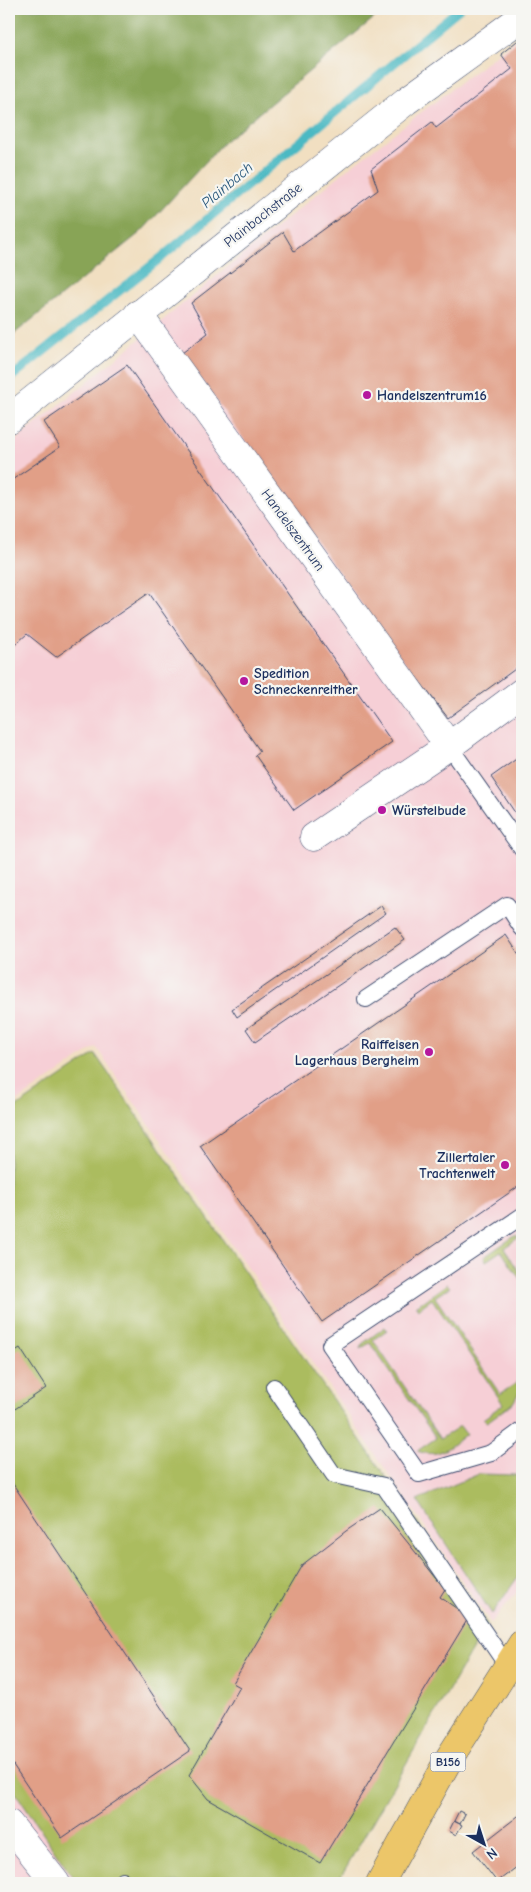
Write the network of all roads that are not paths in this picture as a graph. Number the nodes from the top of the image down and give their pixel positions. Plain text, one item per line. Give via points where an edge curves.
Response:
1 (522, 17) edge
2 (138, 314) junction
3 (9, 419) edge
4 (522, 692) edge
5 (449, 746) junction
6 (314, 837) dead end
7 (522, 849) edge
8 (522, 928) edge
9 (366, 999) dead end
10 (522, 1216) edge
11 (274, 1387) dead end
12 (522, 1431) edge
13 (522, 1644) edge
14 (508, 1667) junction
15 (9, 1824) edge
16 (56, 1883) edge
17 (380, 1883) edge

1 - 2 street, Plainbachstraße via 406,101
2 - 3 street, Plainbachstraße
2 - 5 street, Handelszentrum
4 - 5 street
5 - 6 street
5 - 7 lane
8 - 9 lane via 507,905
10 - 12 lane via 330,1345 419,1474 491,1453
11 - 14 lane via 334,1475 384,1486
13 - 14 main road, B156
14 - 17 main road, B156 via 450,1757
15 - 16 street

